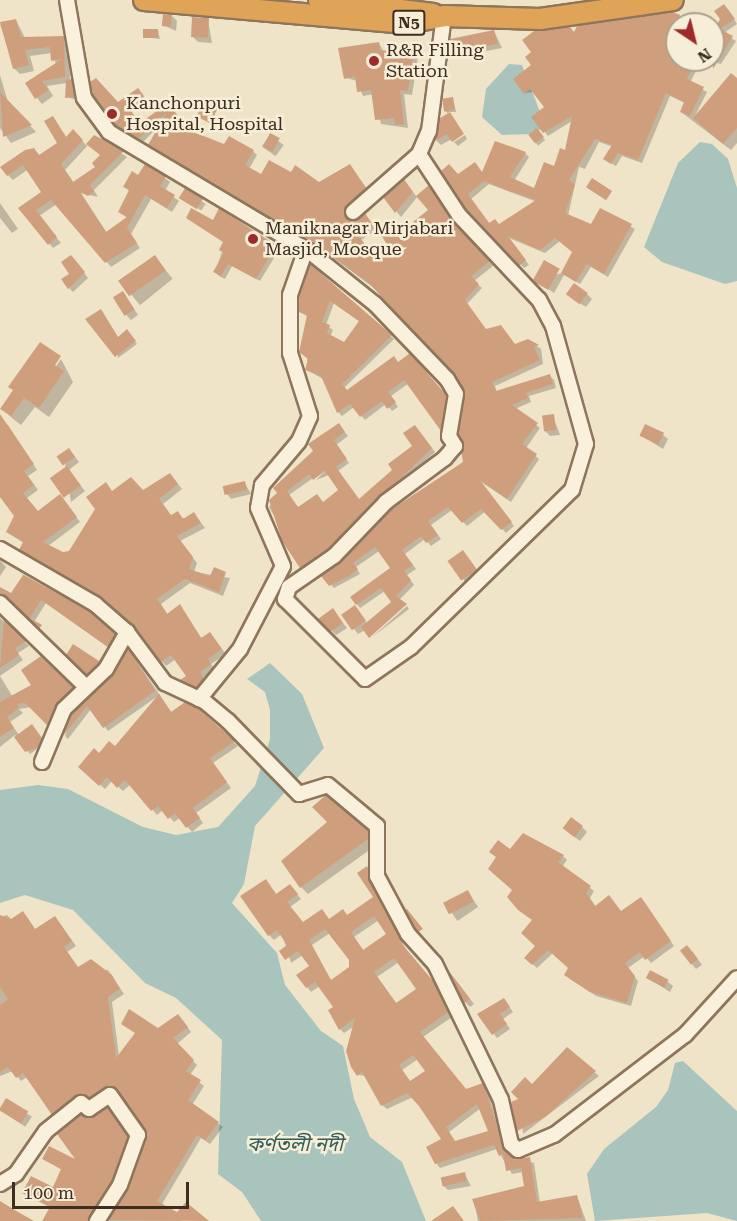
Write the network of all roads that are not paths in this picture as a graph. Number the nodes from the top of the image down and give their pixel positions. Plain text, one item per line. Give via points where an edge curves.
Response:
1 (68, 0) edge
2 (144, 0) edge
3 (319, 0) edge
4 (673, 0) edge
5 (444, 16) junction
6 (419, 154) junction
7 (353, 212) dead end
8 (305, 252) junction
9 (0, 549) edge
10 (0, 603) edge
11 (127, 632) junction
12 (85, 687) junction
13 (199, 699) junction
14 (42, 762) dead end
15 (737, 978) edge
16 (0, 1184) edge
17 (97, 1221) edge

1 - 8 street via 84,98 109,132
2 - 5 highway, N5 via 406,23
3 - 5 highway, N5
4 - 5 highway, N5 via 540,19
5 - 6 street via 429,131
6 - 7 street
6 - 8 street via 459,215 539,300 554,326 586,444 572,490 411,647 365,679 285,599 289,588 334,556 386,502 445,458 455,446 449,436 456,394 447,379 375,304
8 - 13 street via 290,295 290,353 310,416 299,441 262,486 258,508 283,566 240,649
9 - 11 street via 95,604
10 - 12 street
11 - 12 street via 118,653
11 - 13 street via 165,683
12 - 14 street via 64,709
13 - 15 street via 228,721 247,745 299,794 328,785 377,826 377,876 408,934 435,964 501,1100 511,1144 518,1150 554,1135 685,1035
16 - 17 street via 16,1174 46,1131 81,1103 89,1109 110,1095 138,1135 120,1185

